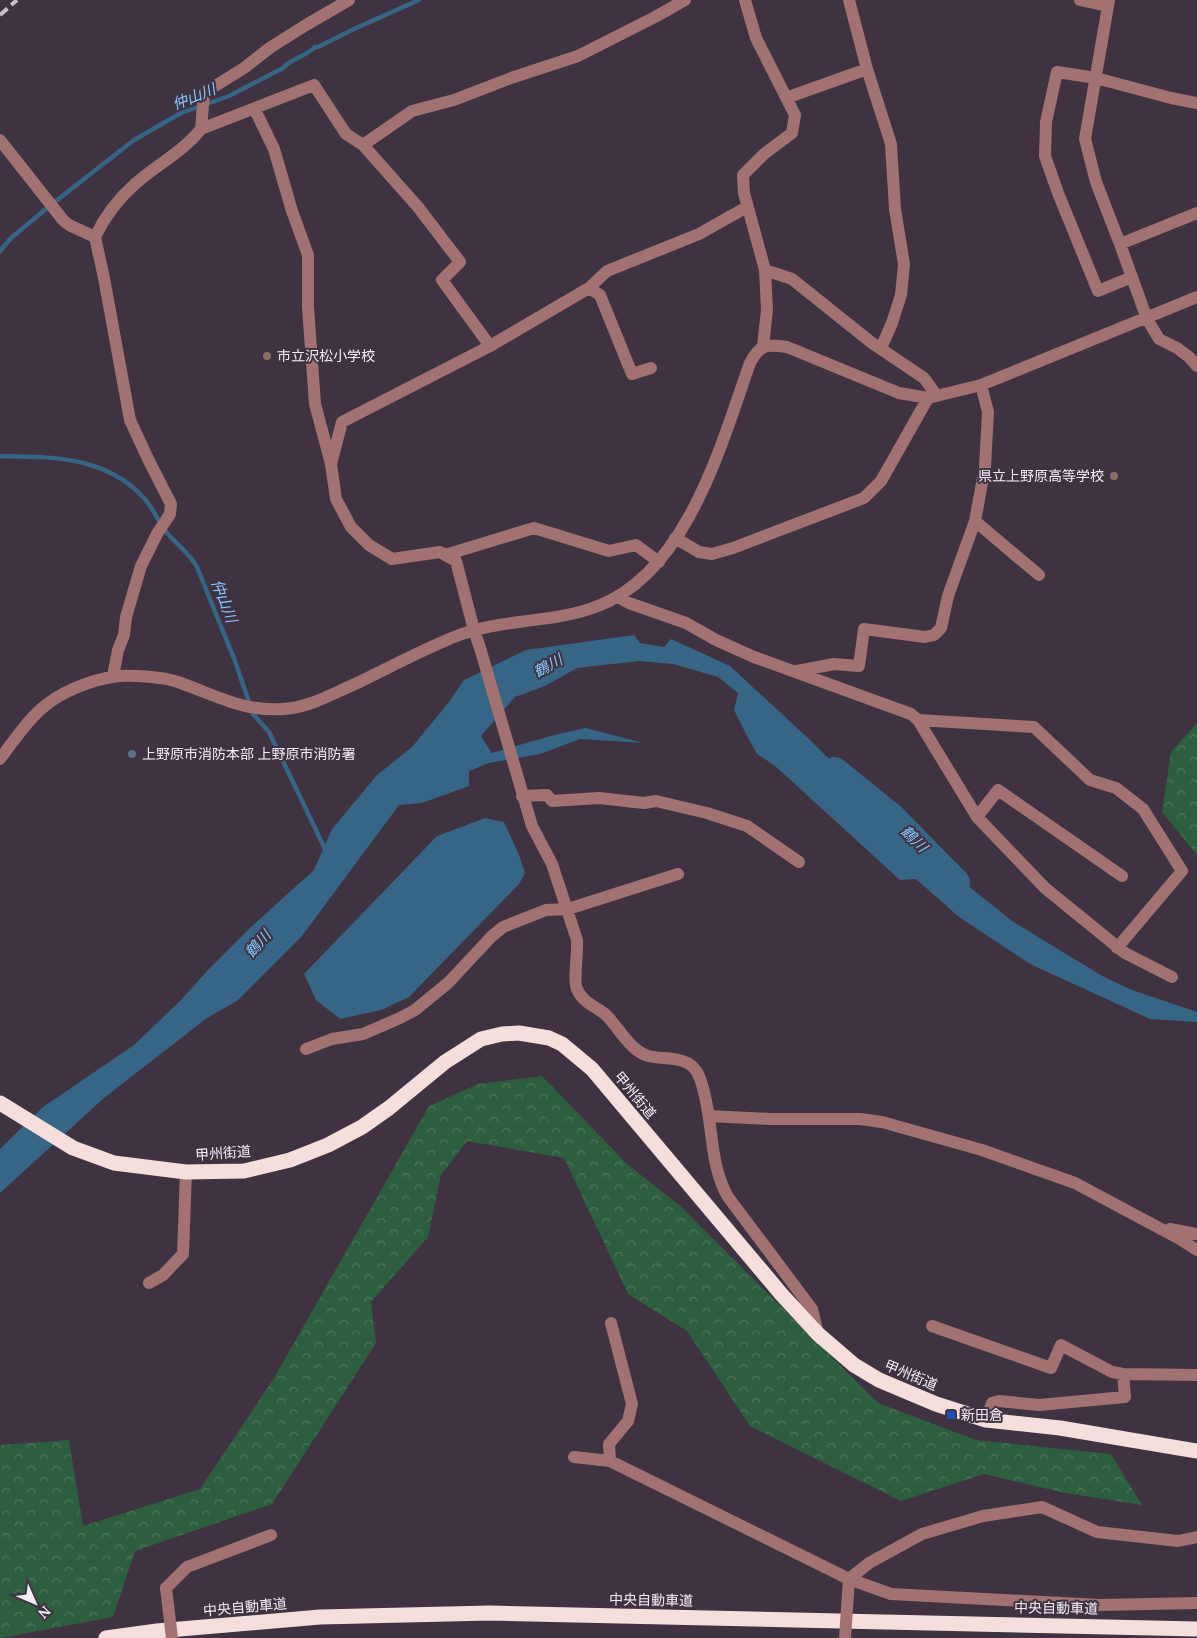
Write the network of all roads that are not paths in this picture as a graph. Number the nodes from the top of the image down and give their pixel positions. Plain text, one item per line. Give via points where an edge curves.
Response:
1 (349, 0) edge
2 (685, 0) edge
3 (745, 0) edge
4 (849, 0) edge
5 (1080, 0) edge
6 (1108, 3) edge
7 (867, 69) junction
8 (1096, 78) junction
9 (786, 98) junction
10 (1197, 103) edge
11 (255, 110) junction
12 (201, 129) junction
13 (0, 140) edge
14 (363, 145) junction
15 (747, 207) junction
16 (1197, 214) edge
17 (95, 237) junction
18 (1120, 244) junction
19 (765, 270) junction
20 (1132, 277) junction
21 (589, 288) junction
22 (1197, 297) edge
23 (1147, 319) junction
24 (490, 346) junction
25 (763, 346) junction
26 (881, 348) junction
27 (1197, 366) edge
28 (651, 368) dead end
29 (982, 385) junction
30 (932, 397) junction
31 (330, 464) junction
32 (975, 521) junction
33 (675, 538) junction
34 (445, 555) junction
35 (659, 562) junction
36 (1039, 574) dead end
37 (618, 596) junction
38 (474, 630) junction
39 (796, 671) junction
40 (112, 676) junction
41 (918, 720) junction
42 (0, 759) edge
43 (522, 796) junction
44 (977, 817) junction
45 (799, 862) dead end
46 (678, 874) dead end
47 (1122, 876) dead end
48 (568, 910) junction
49 (1117, 948) junction
50 (1172, 977) dead end
51 (306, 1050) dead end
52 (0, 1103) edge
53 (709, 1116) junction
54 (186, 1172) junction
55 (1153, 1225) junction
56 (1197, 1234) edge
57 (1197, 1250) edge
58 (149, 1283) dead end
59 (612, 1323) dead end
60 (932, 1326) dead end
61 (818, 1334) junction
62 (1123, 1374) junction
63 (1197, 1376) edge
64 (986, 1420) junction
65 (1197, 1451) edge
66 (574, 1456) dead end
67 (610, 1461) junction
68 (271, 1535) dead end
69 (1197, 1537) edge
70 (849, 1579) junction
71 (1197, 1603) edge
72 (1197, 1628) edge
73 (106, 1638) edge
74 (172, 1638) edge
75 (845, 1638) edge

1 - 12 street via 285,38 204,93
2 - 14 street via 578,56 454,100 412,111
3 - 9 street via 756,38
4 - 7 street
5 - 6 street
6 - 8 street
7 - 9 street
7 - 26 street via 891,144 895,209 904,264 901,295
8 - 10 street
8 - 18 street via 1085,139 1096,182
8 - 20 street via 1057,72 1046,122 1045,156 1098,291
9 - 15 street via 796,115 792,133 743,175
11 - 12 street
11 - 14 street via 314,86 346,134
11 - 31 street via 274,149 308,255 315,404
12 - 17 street via 121,198
13 - 17 street via 62,220
14 - 24 street via 460,262 442,280
15 - 19 street
15 - 21 street via 699,234 607,271
16 - 18 street
17 - 40 street via 130,420 172,504 170,514 141,566
18 - 20 street
19 - 25 street via 767,310
19 - 26 street via 792,279
20 - 23 street
21 - 24 street
21 - 28 street via 600,295 632,374
22 - 23 street
23 - 27 street via 1159,339 1177,348
23 - 29 street
24 - 31 street via 342,422
25 - 30 street via 787,347 898,393
25 - 33 street via 750,363 713,468
26 - 30 street via 924,378
29 - 30 street
29 - 32 street via 988,412 985,468
30 - 33 street via 881,481 864,498 712,554 699,552
31 - 34 street via 336,499 351,527 369,545 392,558 440,552
32 - 36 street
32 - 39 street via 948,596 941,628 934,635 925,637 864,629 859,666 834,664
33 - 35 street
34 - 35 street via 534,528 610,551 636,545
34 - 38 street via 456,561
35 - 37 street
37 - 38 street via 573,614
37 - 39 street
38 - 40 street via 294,709 257,710 175,681
38 - 43 street
39 - 41 street via 911,714
40 - 42 street via 75,688 50,702 30,721
41 - 44 street
41 - 49 street via 1034,728 1090,780 1116,788 1143,809 1182,871
43 - 45 street via 547,795 552,801 599,798 644,803 656,801 707,813 747,826
43 - 48 street
44 - 47 street via 998,790
44 - 49 street via 1045,888
46 - 48 street
48 - 51 street via 546,910 502,928 448,983 400,1018 363,1034 332,1039
48 - 53 street via 577,940 576,987 580,995 604,1013 640,1052 691,1065 702,1084
49 - 50 street
52 - 54 highway, 甲州街道 via 73,1148 114,1163
53 - 55 street via 882,1122 982,1150 1075,1183
53 - 61 street via 720,1182 812,1309
54 - 58 street via 183,1254
54 - 61 highway, 甲州街道 via 244,1171 290,1160 362,1127 445,1062 481,1039 519,1033 549,1038 562,1044 592,1069 782,1296
55 - 56 street
55 - 57 street
59 - 67 street via 632,1404 628,1421 609,1444
60 - 62 street via 1051,1368 1061,1345 1112,1372
61 - 64 highway, 甲州街道 via 854,1365 879,1380 936,1404
62 - 63 street
62 - 64 street via 1125,1397 1039,1405 999,1401 992,1404
64 - 65 highway, 甲州街道
66 - 67 street
67 - 70 street
68 - 74 street, bridge via 187,1567 166,1588
69 - 70 street via 1178,1541 1097,1532 1042,1507 983,1516 922,1534 869,1563
70 - 71 street via 891,1594 1100,1605
70 - 75 street, bridge
72 - 73 highway, 中央自動車道 via 490,1613 320,1617

